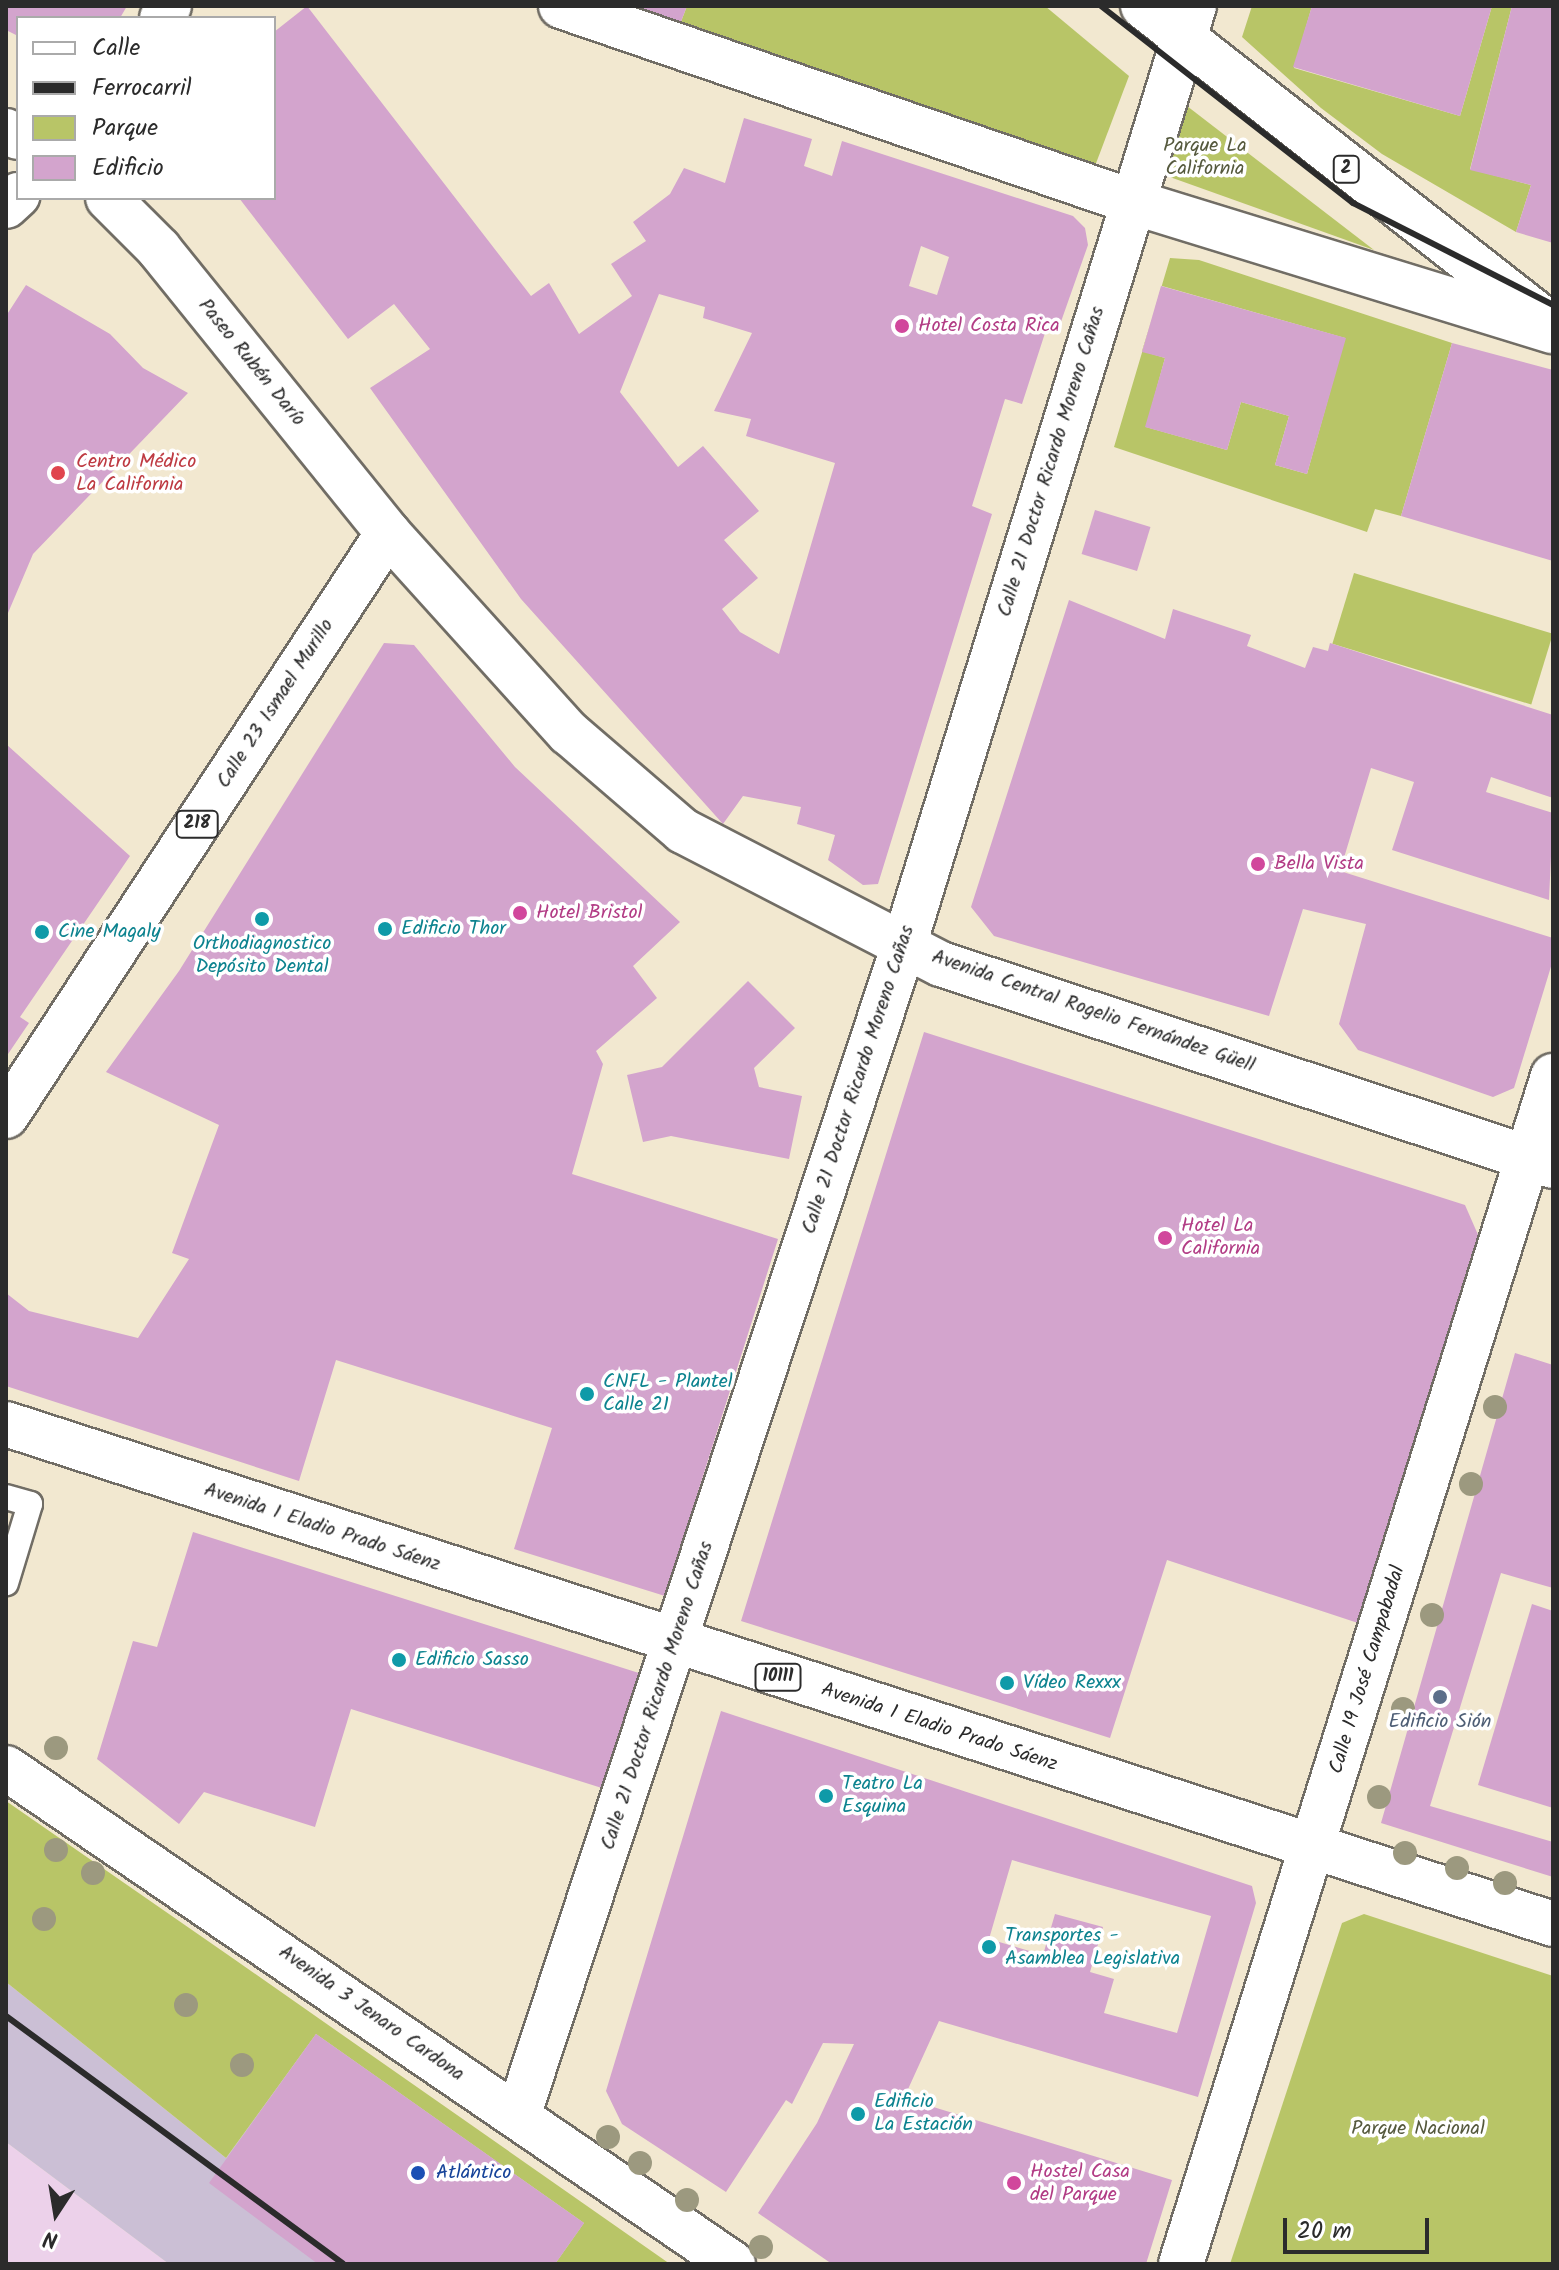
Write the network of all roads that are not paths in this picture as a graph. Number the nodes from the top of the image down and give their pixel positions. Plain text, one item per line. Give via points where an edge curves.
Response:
1 (561, 6) edge
2 (1143, 6) edge
3 (1189, 23) edge
4 (110, 200) edge
5 (1136, 203) junction
6 (1553, 329) edge
7 (388, 533) junction
8 (904, 945) junction
9 (1553, 1076) edge
10 (6, 1116) edge
11 (1540, 1162) edge
12 (6, 1424) edge
13 (6, 1497) edge
14 (6, 1583) edge
15 (676, 1645) junction
16 (6, 1768) edge
17 (1314, 1847) junction
18 (1553, 1924) edge
19 (518, 2116) junction
20 (733, 2264) edge
21 (1181, 2264) edge

1 - 5 main road
2 - 3 main road, 2
3 - 5 main road, Calle 21 Doctor Ricardo Moreno Cañas
3 - 6 main road, 2
4 - 7 main road, Paseo Rubén Darío via 159,249
5 - 6 main road
5 - 8 main road, Calle 21 Doctor Ricardo Moreno Cañas
7 - 8 main road, Avenida Central Rogelio Fernández Güell via 569,733 683,831
7 - 10 main road, Calle 23 Ismael Murillo / 218
8 - 11 main road, Avenida Central Rogelio Fernández Güell via 941,964
8 - 15 main road, Calle 21 Doctor Ricardo Moreno Cañas
9 - 11 main road, Calle 19 José Campabadal
11 - 17 main road, Calle 19 José Campabadal
12 - 15 main road, Avenida 1 Eladio Prado Sáenz / 10111
13 - 14 lane via 30,1504
15 - 17 main road, Avenida 1 Eladio Prado Sáenz / 10111
15 - 19 main road, Calle 21 Doctor Ricardo Moreno Cañas
16 - 19 main road, Avenida 3 Jenaro Cardona
17 - 18 main road, Avenida 1 Eladio Prado Sáenz / 10111
17 - 21 main road, Calle 19 José Campabadal
19 - 20 main road, Avenida 3 Jenaro Cardona

